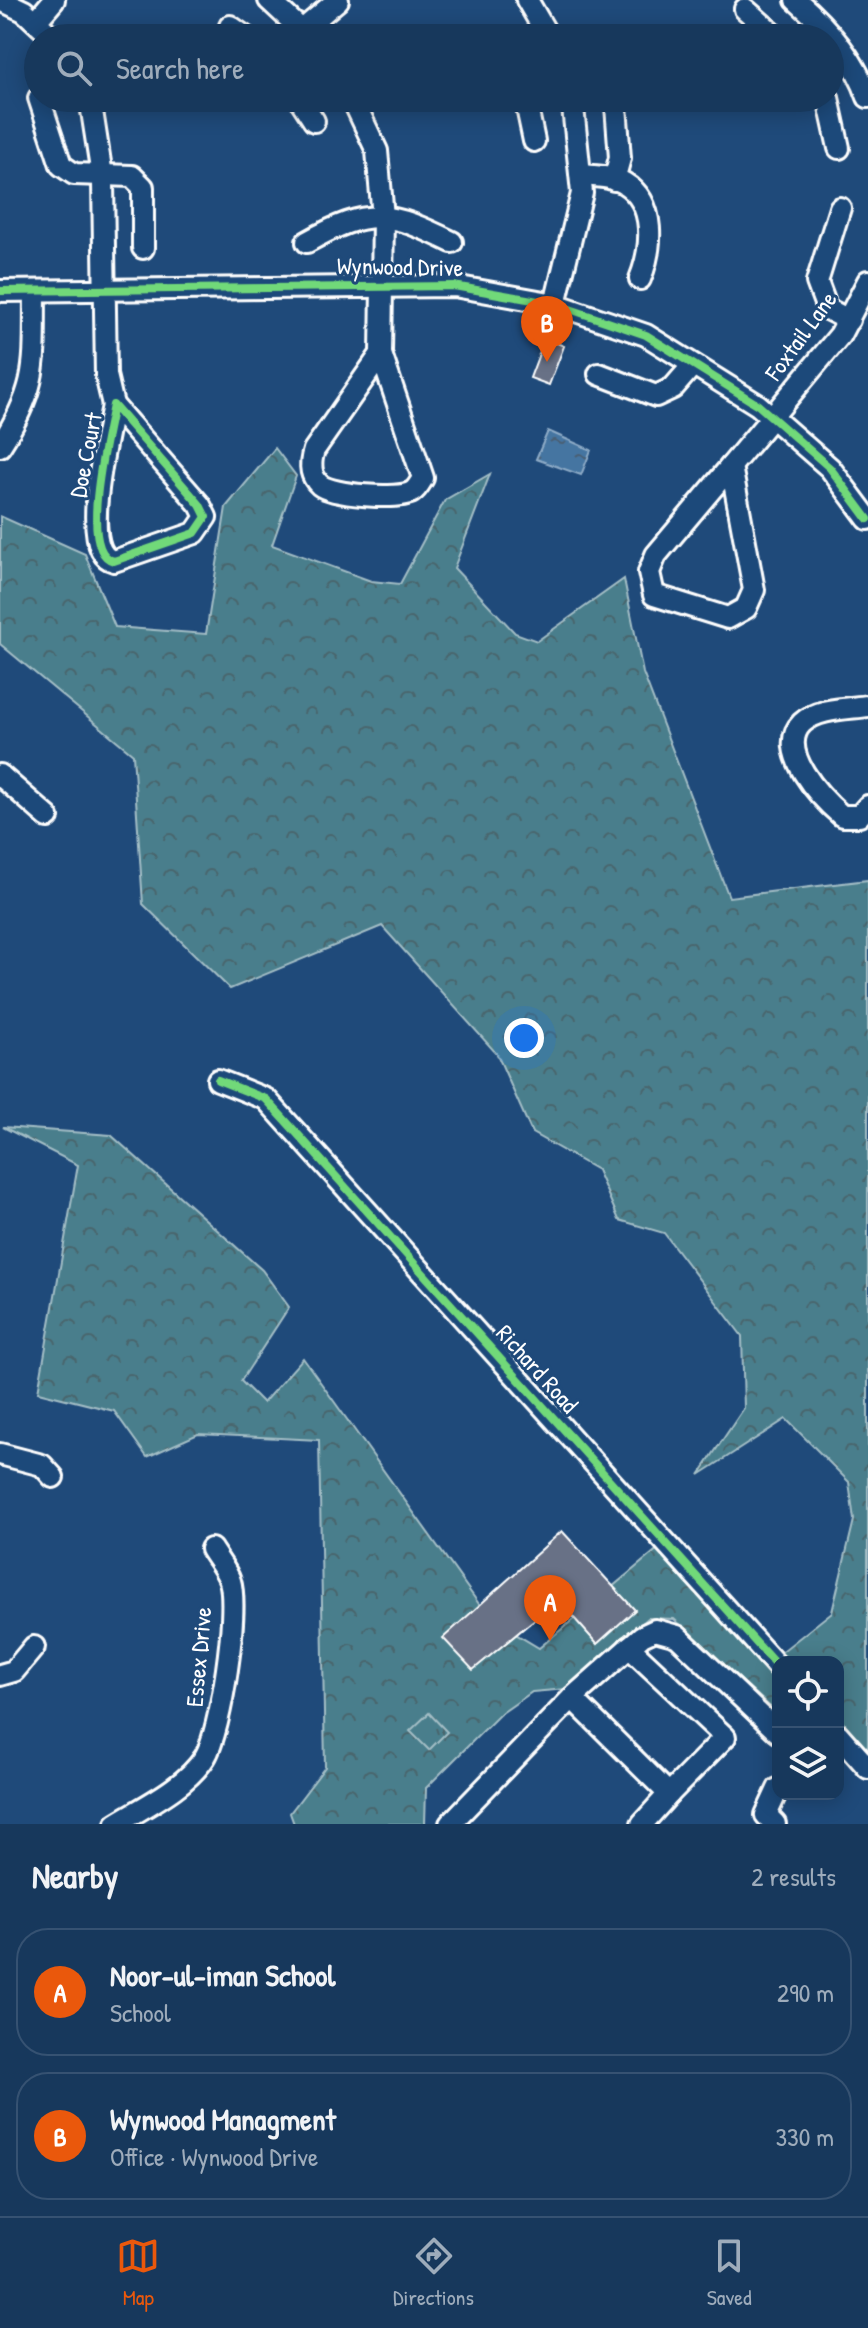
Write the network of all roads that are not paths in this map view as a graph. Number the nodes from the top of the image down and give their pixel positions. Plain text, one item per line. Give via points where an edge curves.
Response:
1 (1, 0) edge
2 (54, 0) edge
3 (269, 0) edge
4 (338, 0) edge
5 (796, 0) edge
6 (535, 2) edge
7 (745, 9) dead end
8 (37, 20) junction
9 (41, 24) edge
10 (292, 24) edge
11 (313, 24) edge
12 (544, 24) edge
13 (762, 24) edge
14 (823, 24) edge
15 (844, 53) edge
16 (866, 84) edge
17 (844, 91) edge
18 (42, 112) edge
19 (92, 112) edge
20 (308, 112) edge
21 (359, 112) edge
22 (528, 112) edge
23 (574, 112) edge
24 (616, 112) edge
25 (832, 112) edge
26 (314, 121) dead end
27 (534, 141) dead end
28 (839, 148) dead end
29 (102, 174) junction
30 (581, 175) junction
31 (614, 180) junction
32 (840, 208) dead end
33 (383, 217) junction
34 (307, 242) dead end
35 (452, 242) dead end
36 (143, 248) dead end
37 (640, 279) dead end
38 (868, 281) edge
39 (384, 285) junction
40 (104, 290) junction
41 (0, 291) edge
42 (35, 291) junction
43 (555, 304) junction
44 (849, 320) junction
45 (381, 354) junction
46 (693, 365) junction
47 (599, 374) dead end
48 (113, 405) junction
49 (772, 418) junction
50 (6, 423) edge
51 (0, 446) edge
52 (731, 466) junction
53 (868, 519) edge
54 (868, 706) edge
55 (0, 775) edge
56 (868, 806) edge
57 (48, 817) dead end
58 (218, 1080) dead end
59 (0, 1454) edge
60 (53, 1477) dead end
61 (211, 1549) dead end
62 (34, 1647) dead end
63 (629, 1647) junction
64 (772, 1660) edge
65 (0, 1675) edge
66 (572, 1698) junction
67 (774, 1728) edge
68 (844, 1741) edge
69 (868, 1768) edge
70 (669, 1794) junction
71 (773, 1800) edge
72 (458, 1821) edge
73 (116, 1824) edge
74 (642, 1824) edge
75 (775, 1824) edge

1 - 8 street
2 - 8 street
3 - 10 street
4 - 11 street
5 - 14 street
6 - 12 street
7 - 13 street
8 - 9 street
15 - 16 street
16 - 17 street
18 - 29 street via 61,165 74,174
19 - 29 street
20 - 26 street
21 - 33 street via 377,151
22 - 27 street
23 - 30 street
24 - 31 street via 620,158
25 - 28 street
29 - 36 street via 132,176 143,187
29 - 40 street
30 - 31 street
30 - 43 street via 582,193
31 - 37 street via 640,201 650,227 650,255
32 - 44 street via 817,282 827,309
33 - 34 street via 344,222
33 - 35 street via 407,220
33 - 39 street
38 - 44 street, Foxtail Lane
39 - 40 street, Wynwood Drive
39 - 43 street, Wynwood Drive via 466,287
39 - 45 street
40 - 42 street, Wynwood Drive
40 - 48 street, Doe Court via 106,375
41 - 42 street, Wynwood Drive
42 - 50 street via 34,372 24,408
43 - 46 street, Wynwood Drive via 646,335
44 - 49 street, Foxtail Lane
45 - 45 street via 314,450 310,463 320,485 356,494 402,496 414,492 423,478
46 - 47 street via 673,388 656,396
46 - 49 street, Wynwood Drive
48 - 48 street, Doe Court via 95,510 99,550 114,561 195,533 206,517
49 - 52 street, Foxtail Lane
49 - 53 street, Wynwood Drive via 830,468
50 - 51 street
52 - 52 street, Foxtail Lane via 656,555 649,572 654,595 728,618 746,608 754,590
54 - 56 street via 824,712 804,722 794,735 792,752 825,801 842,816 859,816
55 - 57 street
58 - 64 street, Richard Road via 266,1099
59 - 60 street via 42,1465
61 - 73 street, Essex Drive via 230,1582 222,1709 215,1736 204,1759 179,1783
62 - 65 street via 14,1671
63 - 66 street
63 - 67 street via 655,1630 677,1636
63 - 70 street via 725,1737
66 - 70 street
66 - 72 street
68 - 69 street
70 - 74 street
71 - 75 street via 766,1815

